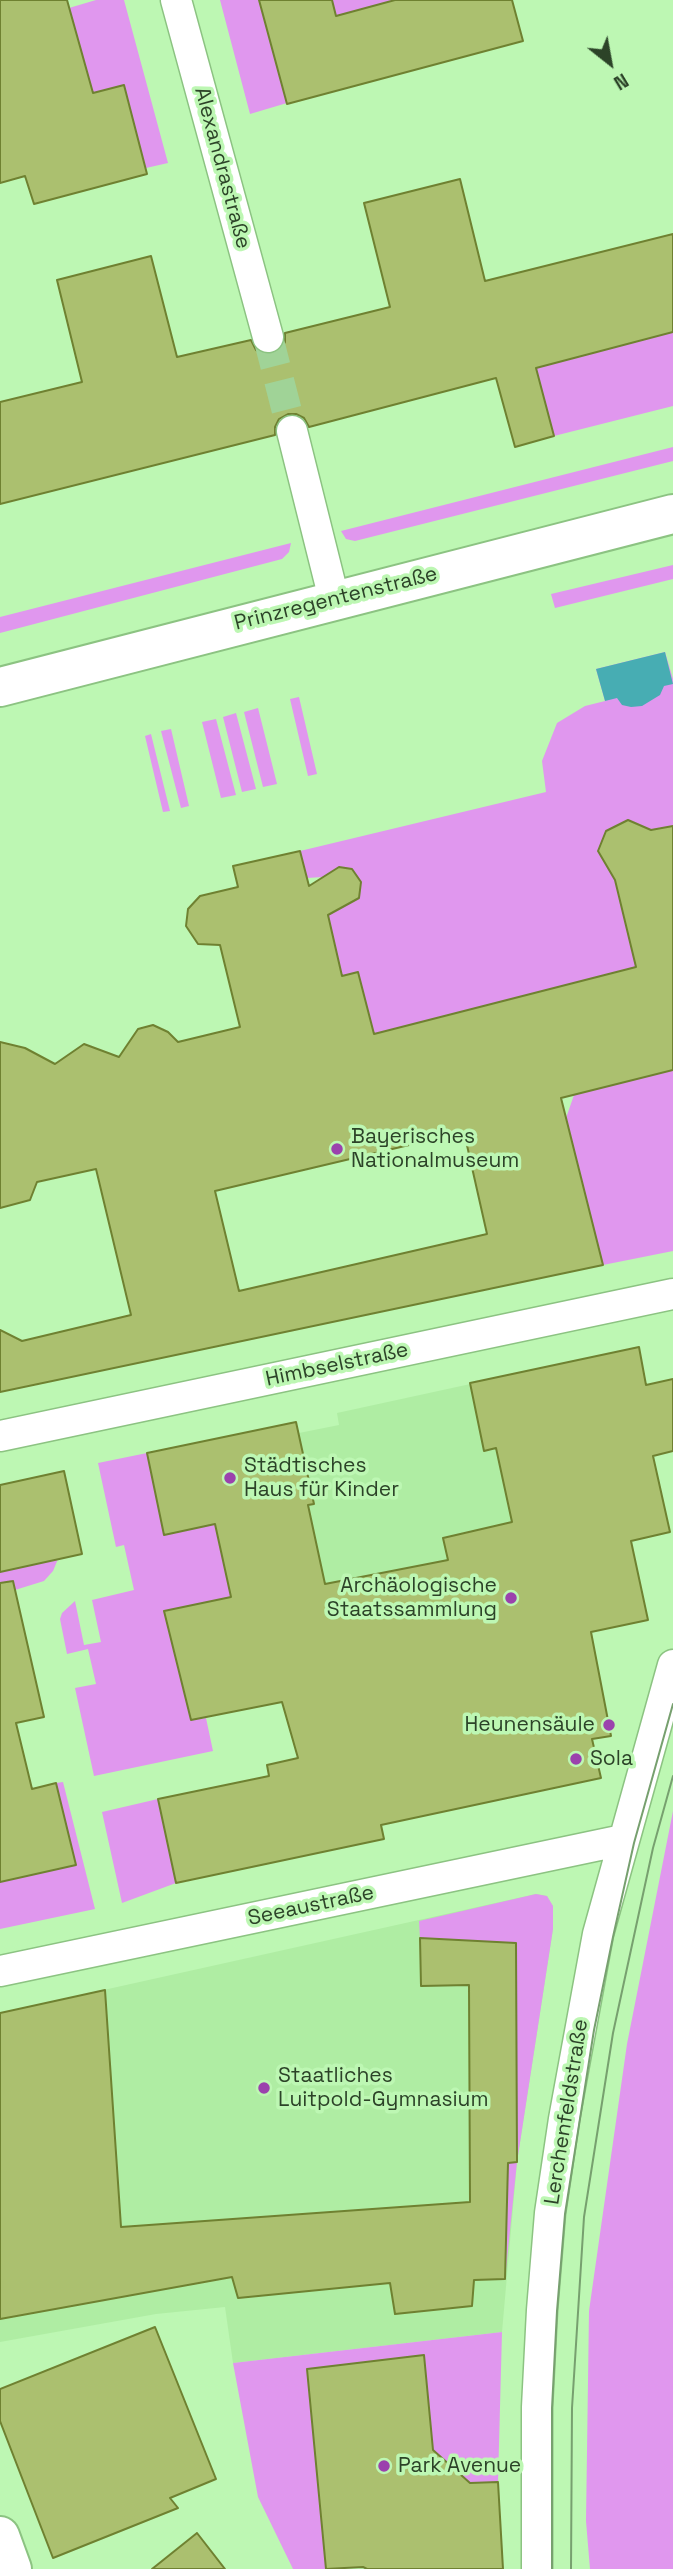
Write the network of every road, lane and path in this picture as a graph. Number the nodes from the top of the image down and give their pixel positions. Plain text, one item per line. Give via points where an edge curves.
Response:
1 (176, 0) edge
2 (268, 337) tunnel mouth
3 (292, 431) tunnel mouth
4 (673, 514) edge
5 (334, 599) junction
6 (0, 687) edge
7 (673, 1294) edge
8 (0, 1436) edge
9 (673, 1665) edge
10 (622, 1840) junction
11 (0, 1971) edge
12 (0, 2536) edge
13 (12, 2569) edge
14 (537, 2569) edge

1 - 2 street, Alexandrastraße
3 - 5 street
4 - 5 main road, Prinzregentenstraße
5 - 6 main road, Prinzregentenstraße
7 - 8 street, Himbselstraße
9 - 10 street, Lerchenfeldstraße
10 - 11 street, Seeaustraße
10 - 14 street, Lerchenfeldstraße via 598,1934 550,2213 537,2407
12 - 13 main road

